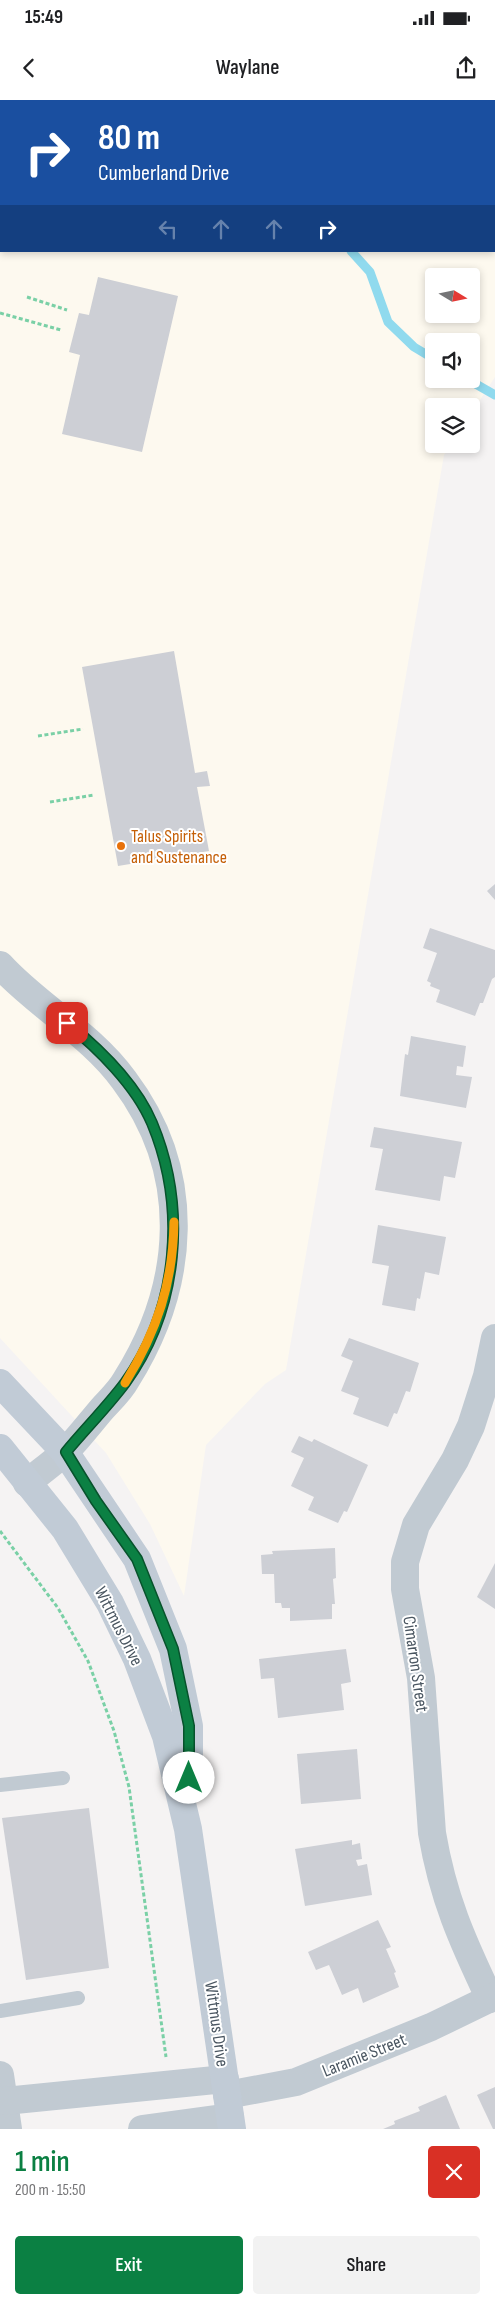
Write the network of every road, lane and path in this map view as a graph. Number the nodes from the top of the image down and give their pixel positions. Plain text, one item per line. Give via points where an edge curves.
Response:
1 (27, 297) dead end
2 (67, 310) dead end
3 (0, 313) edge
4 (61, 330) dead end
5 (83, 729) dead end
6 (38, 736) dead end
7 (94, 794) dead end
8 (50, 802) dead end
9 (0, 964) edge
10 (495, 1338) edge
11 (0, 1383) edge
12 (0, 1448) edge
13 (66, 1452) junction
14 (27, 1483) junction
15 (0, 1531) edge
16 (63, 1778) dead end
17 (0, 1785) edge
18 (188, 1829) junction
19 (78, 1998) dead end
20 (493, 1998) edge
21 (0, 2011) edge
22 (170, 2084) junction
23 (2, 2088) edge
24 (229, 2105) edge
25 (8, 2129) edge
26 (142, 2129) edge

1 - 2 path
3 - 4 path
5 - 6 path
7 - 8 path
9 - 13 street via 14,980 93,1044 125,1080 151,1122 174,1209 173,1256 164,1300 148,1342 125,1382
10 - 20 street, Cimarron Street via 471,1426 411,1535 404,1575 421,1678 436,1855 457,1930
11 - 13 street, Wittmus Drive
12 - 14 street, Wittmus Drive
13 - 14 street
13 - 18 street, Wittmus Drive via 137,1559 173,1649 189,1726
14 - 18 street, Wittmus Drive via 65,1529 110,1603 137,1658 166,1736
15 - 22 path via 58,1608 88,1661 114,1731 129,1786
16 - 17 lane
18 - 24 street, Wittmus Drive
19 - 21 lane
20 - 24 street, Laramie Street via 417,2033
22 - 23 street
22 - 24 street
23 - 25 street
24 - 26 street

